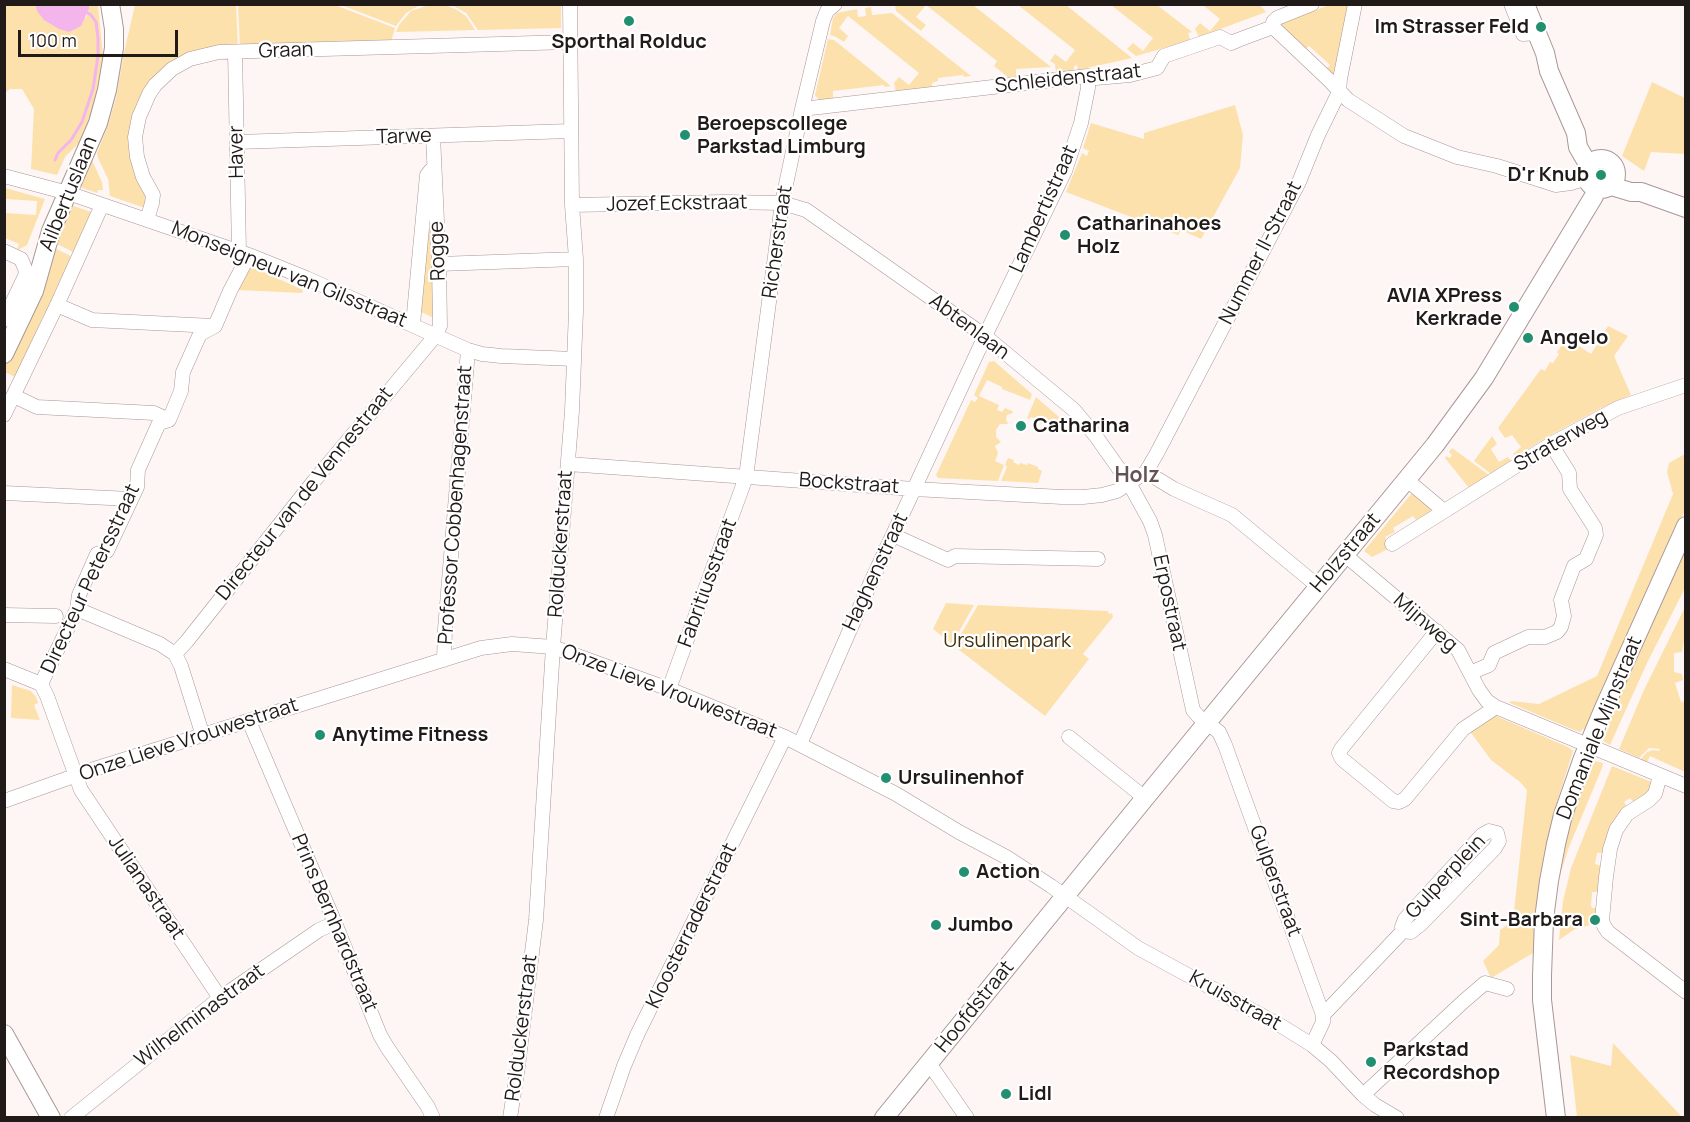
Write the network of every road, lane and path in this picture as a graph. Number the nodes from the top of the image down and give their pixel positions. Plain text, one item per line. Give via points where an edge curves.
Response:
1 (110, 4) edge
2 (119, 4) edge
3 (570, 4) edge
4 (1312, 4) edge
5 (1355, 4) edge
6 (1511, 4) edge
7 (1525, 4) edge
8 (831, 8) edge
9 (1272, 27) junction
10 (114, 29) junction
11 (1537, 33) junction
12 (570, 42) junction
13 (235, 52) junction
14 (1088, 76) junction
15 (1339, 92) junction
16 (802, 109) junction
17 (571, 131) junction
18 (434, 136) junction
19 (237, 142) junction
20 (434, 166) junction
21 (4, 176) edge
22 (1599, 176) junction
23 (68, 192) junction
24 (782, 203) junction
25 (102, 205) junction
26 (572, 205) junction
27 (1686, 208) edge
28 (147, 220) junction
29 (4, 250) edge
30 (244, 253) junction
31 (576, 259) junction
32 (439, 264) junction
33 (57, 304) junction
34 (4, 320) edge
35 (413, 324) junction
36 (215, 326) junction
37 (436, 335) junction
38 (985, 336) junction
39 (468, 350) junction
40 (4, 354) edge
41 (574, 359) junction
42 (1686, 385) edge
43 (14, 396) junction
44 (4, 415) edge
45 (169, 420) junction
46 (1551, 444) junction
47 (568, 464) junction
48 (1146, 472) junction
49 (746, 477) junction
50 (1407, 480) junction
51 (1129, 483) junction
52 (914, 489) junction
53 (4, 493) edge
54 (132, 499) junction
55 (1444, 511) junction
56 (1686, 526) edge
57 (894, 535) junction
58 (1392, 544) dead end
59 (1345, 555) junction
60 (1098, 559) dead end
61 (1319, 587) junction
62 (77, 609) junction
63 (4, 615) edge
64 (56, 616) dead end
65 (1437, 632) junction
66 (553, 647) junction
67 (175, 654) junction
68 (444, 660) junction
69 (4, 669) edge
70 (1470, 673) junction
71 (41, 684) junction
72 (669, 689) junction
73 (1496, 707) junction
74 (249, 722) junction
75 (1207, 722) junction
76 (203, 736) junction
77 (785, 737) junction
78 (1069, 737) dead end
79 (800, 744) junction
80 (1588, 746) junction
81 (75, 776) junction
82 (1660, 777) junction
83 (1686, 786) edge
84 (1145, 798) junction
85 (4, 801) edge
86 (1065, 896) junction
87 (335, 923) junction
88 (1403, 931) junction
89 (1507, 989) dead end
90 (1686, 992) edge
91 (220, 998) junction
92 (1323, 1015) junction
93 (4, 1034) edge
94 (1312, 1045) junction
95 (928, 1063) junction
96 (1363, 1095) junction
97 (1394, 1117) edge
98 (51, 1118) edge
99 (71, 1118) edge
100 (433, 1118) edge
101 (510, 1118) edge
102 (606, 1118) edge
103 (884, 1118) edge
104 (967, 1118) edge
105 (1556, 1118) edge

1 - 10 main road, Ailbertuslaan
2 - 10 main road, Ailbertuslaan
3 - 12 street, Rolduckerstraat
4 - 9 street, Schleidenstraat via 1277,18
5 - 15 street, Nummer II-Straat
6 - 11 street via 1523,34
7 - 11 main road
8 - 16 street, Richerstraat
9 - 14 street, Schleidenstraat via 1232,43 1220,37 1164,56 1157,68 1130,75
9 - 15 street
10 - 23 main road, Ailbertuslaan via 110,75 101,111
11 - 22 main road via 1578,147
12 - 13 street, Graan
12 - 17 street, Rolduckerstraat
13 - 19 street, Haver
13 - 28 street, Graan via 206,54 182,63 149,94 135,137 139,165 153,195
14 - 16 street, Schleidenstraat
14 - 38 street, Lambertistraat via 1081,123 1065,171
15 - 22 street via 1404,136 1457,157 1556,185
15 - 48 street, Nummer II-Straat via 1288,203
16 - 24 street, Richerstraat
17 - 18 street, Tarwe
17 - 26 street, Rolduckerstraat
18 - 19 street, Tarwe
18 - 20 street, Rogge
19 - 30 street, Haver
20 - 32 street, Rogge
20 - 35 street, Rogge via 427,175
21 - 23 street, Monseigneur van Gilsstraat
22 - 27 main road via 1631,192
22 - 50 main road, Holzstraat via 1594,195 1484,378
23 - 25 street, Monseigneur van Gilsstraat
23 - 40 main road, Ailbertuslaan via 51,231 34,291
24 - 26 street, Jozef Eckstraat
24 - 38 street, Abtenlaan via 806,210
24 - 49 street, Richerstraat
25 - 28 street, Monseigneur van Gilsstraat
25 - 33 street, Ailbertuslaan
26 - 31 street, Rolduckerstraat
28 - 30 street, Monseigneur van Gilsstraat
29 - 34 street, Ailbertuslaan via 21,259 26,271
30 - 35 street, Monseigneur van Gilsstraat
30 - 36 street, Directeur Petersstraat
31 - 32 street
31 - 41 street, Rolduckerstraat
32 - 37 street, Rogge via 440,326
33 - 36 street via 92,320
33 - 43 street, Ailbertuslaan
35 - 37 street, Monseigneur van Gilsstraat
36 - 45 street, Directeur Petersstraat via 201,334 183,372 181,391
37 - 39 street, Monseigneur van Gilsstraat
37 - 67 street, Directeur van de Vennestraat
38 - 51 street, Abtenlaan via 1074,410
38 - 52 street, Haghenstraat
39 - 41 street, Monseigneur van Gilsstraat
39 - 68 street, Professor Cobbenhagenstraat
41 - 47 street, Rolduckerstraat
42 - 46 street, Straterweg via 1618,408
43 - 44 street, Ailbertuslaan
43 - 45 street via 37,407 154,412
45 - 54 street, Directeur Petersstraat via 159,423 138,470
46 - 55 street, Straterweg
46 - 70 street via 1569,473 1570,489 1596,535 1586,559 1574,566 1561,600 1564,616 1557,632 1545,638 1528,637 1494,653 1489,665
47 - 49 street, Bockstraat
47 - 66 street, Rolduckerstraat
48 - 51 street, Nummer II-Straat
48 - 61 street via 1232,515
49 - 52 street, Bockstraat
49 - 72 street, Fabritiusstraat
50 - 55 street
50 - 59 main road, Holzstraat
51 - 52 street, Bockstraat via 1117,491 1083,497
51 - 75 street, Erpostraat via 1155,535 1193,710
52 - 57 street, Haghenstraat
53 - 54 street
54 - 62 street, Directeur Petersstraat via 107,551 97,554
55 - 58 street, Straterweg
56 - 80 main road, Domaniale Mijnstraat
57 - 60 street via 948,560 955,556
57 - 79 street, Haghenstraat
59 - 61 main road, Holzstraat
59 - 65 street, Mijnweg
61 - 75 main road, Holzstraat
62 - 67 street
62 - 71 street, Directeur Petersstraat
63 - 64 street
65 - 70 street, Mijnweg via 1458,650
65 - 73 street via 1341,748 1342,759 1394,801 1405,800 1463,729
66 - 68 street, Onze Lieve Vrouwestraat via 497,645
66 - 72 street, Onze Lieve Vrouwestraat
66 - 101 street, Rolduckerstraat via 536,920
67 - 76 street
68 - 74 street, Onze Lieve Vrouwestraat
69 - 71 street
70 - 73 street, Mijnweg via 1487,701
71 - 81 street, Julianastraat
72 - 77 street, Onze Lieve Vrouwestraat
73 - 80 street, Mijnweg
74 - 76 street, Onze Lieve Vrouwestraat
74 - 87 street, Prins Bernhardstraat
75 - 84 main road, Holzstraat
75 - 92 street, Gulperstraat via 1219,732 1225,745
76 - 81 street, Onze Lieve Vrouwestraat
77 - 79 street, Onze Lieve Vrouwestraat
77 - 102 street, Kloosterraderstraat via 638,1033
78 - 84 street
79 - 86 street, Onze Lieve Vrouwestraat via 1008,858
80 - 82 street, Mijnweg
80 - 105 main road, Domaniale Mijnstraat via 1558,835 1544,919 1542,1000
81 - 85 street, Onze Lieve Vrouwestraat
81 - 91 street, Julianastraat
82 - 83 street, Mijnweg
82 - 90 street via 1655,794 1627,814 1616,830 1610,849 1602,920 1608,932
84 - 86 main road, Holzstraat
86 - 94 street, Kruisstraat via 1138,948
86 - 95 main road, Hoofdstraat
87 - 91 street, Wilhelminastraat
87 - 100 street, Prins Bernhardstraat via 380,1035
88 - 88 street, Gulperplein via 1411,932 1421,924 1495,848 1499,841 1497,833 1482,835 1405,919
88 - 92 street, Gulperplein
89 - 96 street via 1485,983
91 - 99 street, Wilhelminastraat
92 - 94 street
93 - 98 main road
94 - 96 street, Kruisstraat
95 - 103 main road, Hoofdstraat
95 - 104 street
96 - 97 street, Kruisstraat

